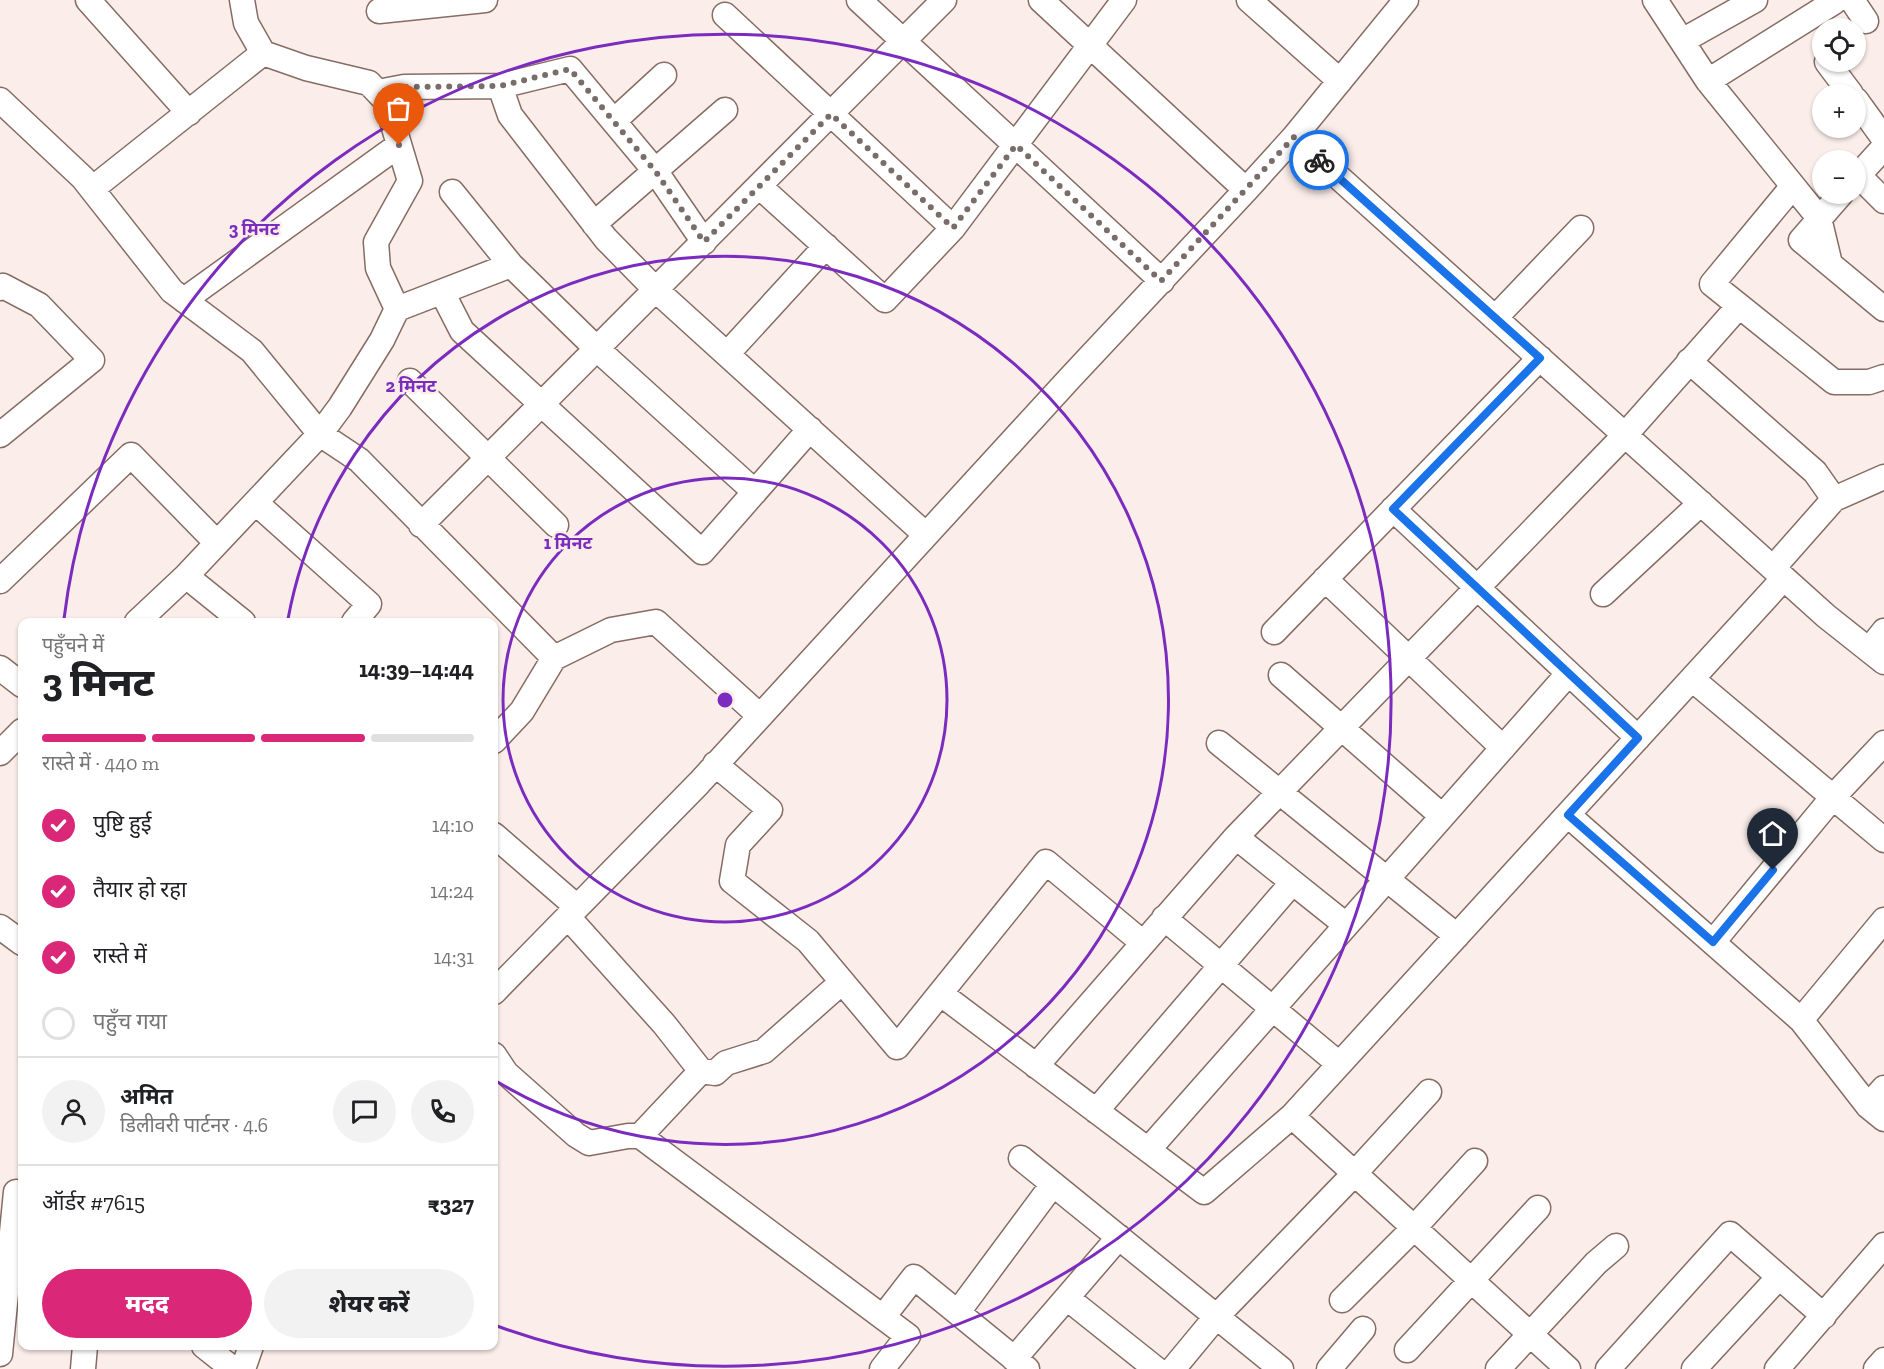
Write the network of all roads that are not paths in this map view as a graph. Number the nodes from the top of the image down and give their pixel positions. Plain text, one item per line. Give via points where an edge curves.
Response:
1 (88, 0) edge
2 (242, 0) edge
3 (485, 0) edge
4 (859, 0) edge
5 (944, 0) edge
6 (1041, 0) edge
7 (1124, 0) edge
8 (1249, 0) edge
9 (1406, 0) edge
10 (1655, 0) edge
11 (1755, 0) edge
12 (1843, 1) edge
13 (380, 11) dead end
14 (724, 15) dead end
15 (1863, 18) edge
16 (904, 41) junction
17 (1682, 41) junction
18 (1090, 45) junction
19 (263, 53) junction
20 (1834, 72) edge
21 (664, 75) dead end
22 (1340, 81) junction
23 (1708, 81) junction
24 (1843, 84) edge
25 (500, 86) junction
26 (378, 92) junction
27 (0, 100) edge
28 (725, 110) dead end
29 (189, 113) junction
30 (831, 114) junction
31 (1866, 114) edge
32 (614, 121) junction
33 (1294, 137) junction
34 (1884, 139) edge
35 (399, 145) junction
36 (1016, 145) junction
37 (1884, 147) edge
38 (1866, 167) edge
39 (656, 172) junction
40 (1866, 185) edge
41 (759, 186) junction
42 (1793, 186) junction
43 (92, 189) junction
44 (1246, 190) junction
45 (452, 192) dead end
46 (1884, 201) edge
47 (1832, 204) edge
48 (1819, 218) junction
49 (594, 224) junction
50 (953, 228) junction
51 (1581, 228) dead end
52 (704, 242) junction
53 (825, 246) junction
54 (511, 265) junction
55 (1161, 281) junction
56 (0, 288) edge
57 (656, 290) junction
58 (442, 292) junction
59 (184, 300) junction
60 (1739, 306) junction
61 (396, 309) junction
62 (1884, 309) edge
63 (1495, 318) junction
64 (597, 349) junction
65 (727, 354) junction
66 (1540, 358) junction
67 (1689, 361) junction
68 (1884, 376) edge
69 (410, 381) dead end
70 (541, 405) junction
71 (810, 429) junction
72 (320, 434) junction
73 (0, 435) edge
74 (1625, 435) junction
75 (488, 459) junction
76 (1884, 477) edge
77 (755, 492) junction
78 (1834, 499) junction
79 (256, 503) junction
80 (1701, 503) junction
81 (1393, 509) junction
82 (422, 525) junction
83 (556, 525) dead end
84 (926, 535) junction
85 (218, 543) junction
86 (1778, 573) junction
87 (186, 576) junction
88 (1325, 579) junction
89 (0, 580) edge
90 (1477, 588) junction
91 (1603, 594) dead end
92 (141, 618) edge
93 (238, 618) edge
94 (357, 618) edge
95 (1274, 632) dead end
96 (1879, 648) edge
97 (554, 658) junction
98 (1408, 658) junction
99 (0, 668) edge
100 (1568, 674) junction
101 (1281, 675) dead end
102 (1692, 680) junction
103 (18, 682) edge
104 (760, 716) junction
105 (1341, 728) junction
106 (18, 735) edge
107 (498, 737) edge
108 (1638, 738) junction
109 (1220, 743) dead end
110 (1884, 743) edge
111 (1503, 748) junction
112 (0, 753) edge
113 (716, 764) junction
114 (1280, 791) junction
115 (1833, 797) junction
116 (1568, 815) junction
117 (1442, 816) junction
118 (1236, 837) junction
119 (498, 840) edge
120 (1884, 840) edge
121 (1387, 879) junction
122 (1292, 883) junction
123 (572, 912) junction
124 (1164, 918) junction
125 (1884, 920) edge
126 (1346, 925) junction
127 (0, 927) edge
128 (1457, 936) junction
129 (18, 940) edge
130 (1713, 942) junction
131 (1143, 943) junction
132 (1221, 966) junction
133 (842, 982) junction
134 (498, 988) edge
135 (940, 994) junction
136 (1272, 1009) junction
137 (1801, 1020) junction
138 (498, 1061) edge
139 (1339, 1064) junction
140 (1036, 1066) junction
141 (701, 1071) junction
142 (1884, 1088) edge
143 (1429, 1092) dead end
144 (1096, 1111) junction
145 (1876, 1113) edge
146 (1292, 1116) junction
147 (640, 1136) junction
148 (1148, 1150) junction
149 (1021, 1158) dead end
150 (1475, 1161) dead end
151 (1355, 1173) junction
152 (1053, 1184) junction
153 (13, 1189) edge
154 (1538, 1208) dead end
155 (1414, 1228) junction
156 (1119, 1238) junction
157 (1884, 1245) edge
158 (1616, 1246) dead end
159 (1779, 1277) junction
160 (1472, 1280) junction
161 (1067, 1298) junction
162 (1342, 1300) dead end
163 (958, 1312) junction
164 (1824, 1316) junction
165 (883, 1317) junction
166 (1216, 1317) junction
167 (1363, 1329) dead end
168 (1529, 1334) junction
169 (85, 1350) edge
170 (209, 1350) edge
171 (250, 1350) edge
172 (1407, 1350) dead end
173 (0, 1354) edge
174 (1884, 1360) edge
175 (1021, 1364) edge
176 (83, 1369) edge
177 (233, 1369) edge
178 (243, 1369) edge
179 (882, 1369) edge
180 (1156, 1369) edge
181 (1173, 1369) edge
182 (1281, 1369) edge
183 (1329, 1369) edge
184 (1498, 1369) edge
185 (1568, 1369) edge
186 (1608, 1369) edge
187 (1694, 1369) edge
188 (1777, 1369) edge
189 (1876, 1369) edge

1 - 29 street
2 - 19 street via 246,23
3 - 13 street
4 - 16 street
5 - 16 street
6 - 18 street
7 - 18 street
8 - 22 street
9 - 22 street
10 - 17 street
11 - 17 street
12 - 15 street
12 - 23 street
14 - 30 street
16 - 30 street
16 - 36 street
17 - 23 street
18 - 36 street
18 - 44 street
19 - 26 street via 369,83
19 - 29 street
20 - 24 street
21 - 32 street
22 - 33 street
23 - 42 street
25 - 26 street via 404,87
25 - 32 street via 570,69
25 - 49 street via 510,115
26 - 35 street via 386,101
27 - 43 street
28 - 39 street
29 - 43 street
30 - 41 street
30 - 50 street
31 - 34 street
32 - 39 street
33 - 44 street
33 - 63 street
35 - 59 street
35 - 61 street via 410,181 376,242 378,268
36 - 50 street
36 - 55 street
37 - 38 street
39 - 49 street
39 - 52 street
40 - 46 street
41 - 52 street
41 - 53 street
42 - 48 street
42 - 60 street via 1712,284
43 - 59 street via 172,291
44 - 55 street
45 - 54 street
47 - 48 street
48 - 62 street via 1801,240
49 - 57 street
50 - 53 street via 885,300
51 - 63 street
52 - 57 street
53 - 65 street
54 - 58 street
54 - 64 street
55 - 84 street
56 - 73 street via 3,286 39,305 92,360
57 - 64 street
57 - 65 street
58 - 61 street
58 - 70 street via 462,331
59 - 72 street via 252,351
60 - 67 street
60 - 68 street via 1834,382 1869,382
61 - 72 street via 382,340
63 - 66 street
64 - 70 street
64 - 77 street
65 - 71 street
66 - 74 street
66 - 81 street
67 - 74 street
67 - 78 street via 1815,472
69 - 75 street
70 - 75 street
70 - 77 street via 702,552
71 - 77 street
71 - 84 street
72 - 79 street
72 - 82 street via 359,460
74 - 80 street
74 - 90 street
75 - 82 street
75 - 83 street
76 - 78 street
78 - 86 street
79 - 85 street
79 - 94 street via 369,604
80 - 86 street
80 - 91 street
81 - 88 street
81 - 90 street
82 - 97 street
84 - 104 street
85 - 87 street
85 - 89 street via 132,455
86 - 96 street via 1826,616
86 - 102 street
87 - 92 street
87 - 93 street
88 - 95 street
88 - 98 street
90 - 98 street
90 - 100 street
97 - 104 street via 611,630 656,622
97 - 107 street via 522,711
98 - 105 street
98 - 111 street
99 - 103 street
100 - 108 street
100 - 111 street
101 - 105 street
102 - 108 street
102 - 115 street
104 - 113 street
105 - 114 street
105 - 117 street
106 - 112 street
108 - 116 street
109 - 114 street
110 - 115 street
111 - 117 street
113 - 123 street
113 - 133 street via 770,810 738,845 732,881 808,941
114 - 118 street
114 - 121 street
115 - 120 street
115 - 130 street
116 - 128 street
116 - 130 street
117 - 121 street
118 - 122 street
118 - 124 street
119 - 123 street
121 - 126 street
121 - 128 street
122 - 126 street
122 - 132 street
123 - 134 street
123 - 141 street
124 - 131 street
124 - 132 street
125 - 137 street
126 - 136 street
127 - 129 street
128 - 139 street
130 - 137 street
131 - 135 street via 1046,862
131 - 140 street
132 - 136 street
132 - 144 street
133 - 135 street via 897,1047
133 - 141 street via 764,1051 726,1063 715,1073
135 - 140 street
136 - 139 street
136 - 148 street
137 - 145 street
138 - 147 street via 506,1073 589,1143
139 - 146 street
140 - 144 street
141 - 147 street
142 - 145 street
143 - 151 street
144 - 148 street
146 - 148 street via 1204,1192
146 - 151 street
147 - 165 street
149 - 152 street
150 - 155 street
151 - 155 street
151 - 166 street
152 - 156 street
152 - 163 street
153 - 173 street
154 - 160 street
155 - 160 street
155 - 162 street
156 - 161 street
156 - 166 street
157 - 164 street
158 - 168 street
159 - 164 street
159 - 186 street via 1730,1234
159 - 187 street
160 - 168 street
160 - 172 street
161 - 175 street
161 - 180 street
163 - 165 street via 914,1277
163 - 175 street
164 - 188 street
165 - 179 street via 908,1336
166 - 181 street
166 - 182 street
167 - 183 street
168 - 184 street
168 - 185 street
169 - 176 street
170 - 177 street
171 - 178 street
174 - 189 street

